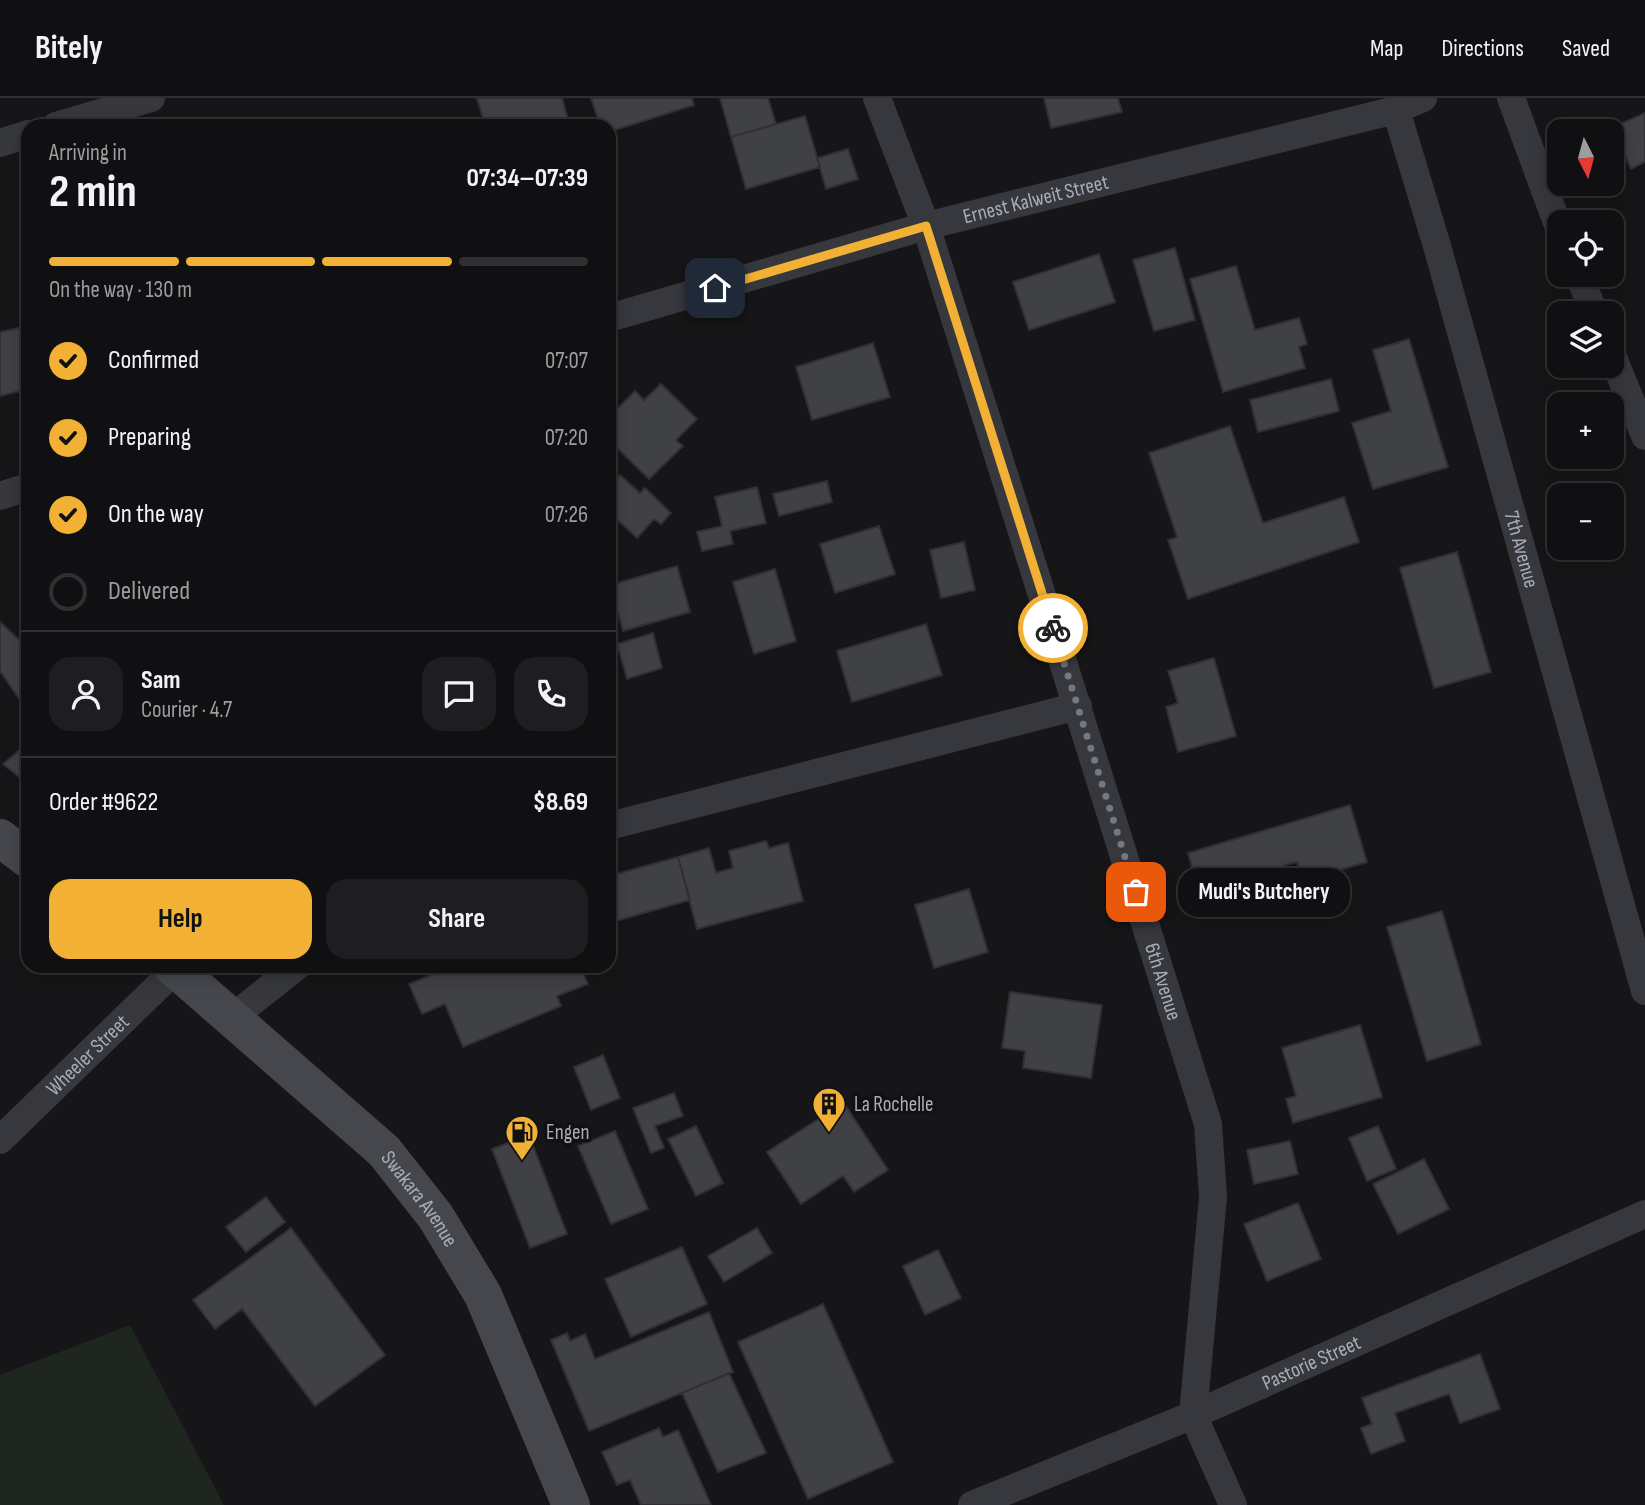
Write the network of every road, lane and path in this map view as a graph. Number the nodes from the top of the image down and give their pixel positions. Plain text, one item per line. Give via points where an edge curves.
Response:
1 (151, 98) edge
2 (877, 98) edge
3 (1423, 98) edge
4 (1510, 98) edge
5 (1396, 110) junction
6 (80, 119) edge
7 (21, 136) edge
8 (0, 143) edge
9 (1552, 210) edge
10 (926, 226) junction
11 (616, 316) edge
12 (1621, 378) edge
13 (1645, 436) edge
14 (21, 489) edge
15 (0, 496) edge
16 (1078, 706) junction
17 (616, 824) edge
18 (0, 838) edge
19 (21, 854) edge
20 (168, 973) edge
21 (181, 973) edge
22 (288, 973) edge
23 (1645, 991) edge
24 (233, 1017) junction
25 (0, 1140) edge
26 (1645, 1214) edge
27 (1194, 1415) junction
28 (571, 1505) edge
29 (972, 1505) edge
30 (1233, 1505) edge

1 - 6 street
2 - 10 street, 6th Avenue
3 - 5 street, Ernest Kalweit Street
4 - 9 street
5 - 10 street, Ernest Kalweit Street
5 - 23 street, 7th Avenue
7 - 8 street
10 - 11 street, Ernest Kalweit Street
10 - 16 street, 6th Avenue
12 - 13 street
14 - 15 street
16 - 17 street
16 - 27 street, 6th Avenue via 1208,1124 1213,1197
18 - 19 street
20 - 25 street, Wheeler Street
21 - 24 street, Swakara Avenue
22 - 24 street
24 - 28 street, Swakara Avenue via 384,1151 436,1216 483,1295
26 - 27 street, Pastorie Street
27 - 29 street, Pastorie Street
27 - 30 street, 6th Avenue

